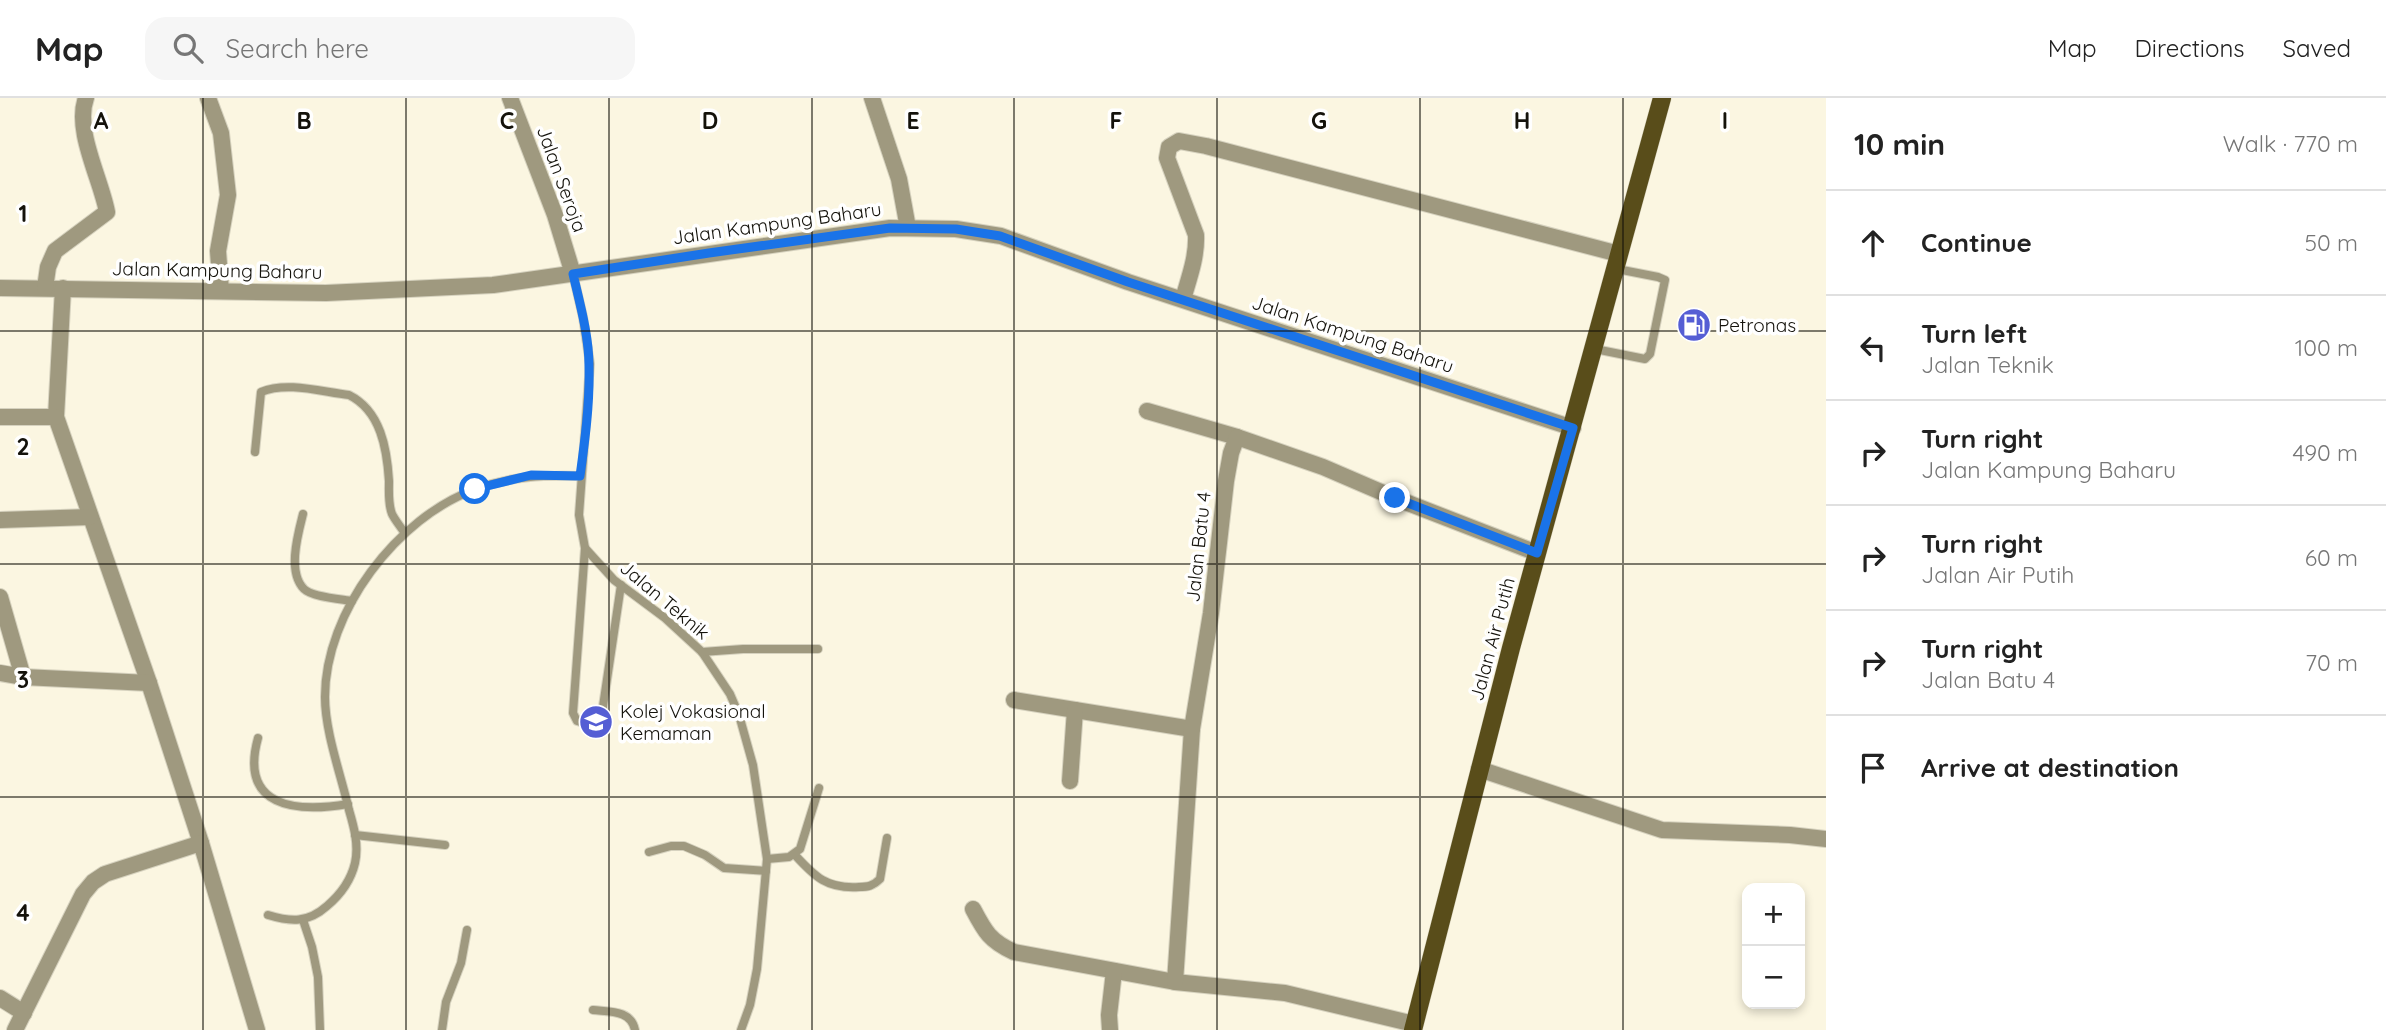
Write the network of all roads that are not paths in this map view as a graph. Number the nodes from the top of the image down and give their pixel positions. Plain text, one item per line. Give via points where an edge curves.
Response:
1 (86, 98) edge
2 (208, 98) edge
3 (510, 98) edge
4 (872, 98) edge
5 (1662, 98) edge
6 (908, 228) junction
7 (1618, 262) junction
8 (573, 274) junction
9 (0, 288) edge
10 (45, 288) junction
11 (63, 288) junction
12 (221, 291) junction
13 (1182, 299) junction
14 (1595, 349) junction
15 (1147, 411) dead end
16 (0, 417) edge
17 (55, 417) junction
18 (1573, 428) junction
19 (1237, 437) junction
20 (255, 452) dead end
21 (580, 476) junction
22 (303, 514) dead end
23 (90, 517) junction
24 (0, 520) edge
25 (404, 532) junction
26 (585, 548) junction
27 (1537, 553) junction
28 (621, 585) junction
29 (0, 597) edge
30 (352, 601) junction
31 (818, 649) dead end
32 (702, 652) junction
33 (0, 673) edge
34 (23, 677) junction
35 (149, 683) junction
36 (1014, 700) dead end
37 (1074, 710) junction
38 (1192, 729) junction
39 (258, 738) dead end
40 (1479, 769) junction
41 (1070, 782) dead end
42 (818, 788) dead end
43 (348, 804) junction
44 (355, 835) junction
45 (887, 838) dead end
46 (1826, 839) edge
47 (201, 843) junction
48 (445, 845) dead end
49 (649, 852) dead end
50 (795, 855) junction
51 (767, 859) junction
52 (766, 871) junction
53 (973, 909) dead end
54 (268, 915) dead end
55 (303, 920) junction
56 (467, 930) dead end
57 (1114, 971) junction
58 (1175, 982) junction
59 (0, 998) edge
60 (593, 1010) dead end
61 (24, 1013) junction
62 (1413, 1027) edge
63 (15, 1030) edge
64 (257, 1030) edge
65 (320, 1030) edge
66 (442, 1030) edge
67 (635, 1030) edge
68 (741, 1030) edge
69 (1110, 1030) edge

1 - 10 street via 83,129 107,212 55,251
2 - 12 street via 221,133 228,195 218,251
3 - 8 street, Jalan Seroja
4 - 6 street via 899,179
5 - 7 main road, Jalan Air Putih
6 - 8 street, Jalan Kampung Baharu
6 - 13 street, Jalan Kampung Baharu via 1000,236
7 - 13 street via 1179,141 1169,147 1167,158 1196,235
7 - 14 main road, Jalan Air Putih
7 - 14 lane via 1665,280 1650,354 1645,359
8 - 12 street, Jalan Kampung Baharu via 427,290
8 - 21 lane via 590,364
9 - 10 street, Jalan Kampung Baharu
10 - 11 street, Jalan Kampung Baharu
11 - 12 street, Jalan Kampung Baharu
11 - 17 street
13 - 18 street, Jalan Kampung Baharu
14 - 18 main road, Jalan Air Putih
15 - 19 street
16 - 17 street
17 - 23 street
18 - 27 main road, Jalan Air Putih
19 - 27 street
19 - 38 street, Jalan Batu 4 via 1226,481
20 - 25 lane via 261,392 291,388 349,395 376,422 382,435 391,510
21 - 25 lane via 531,475 475,489
21 - 26 lane via 579,515
22 - 30 lane via 295,553 303,588
23 - 24 street
23 - 35 street
25 - 30 lane
26 - 28 lane, Jalan Teknik
26 - 28 lane via 573,713 584,723 596,723 603,713
27 - 40 main road, Jalan Air Putih
28 - 32 lane, Jalan Teknik
29 - 34 street
30 - 43 lane via 332,650 325,696
31 - 32 lane
32 - 51 lane, Jalan Teknik via 739,715 762,810
33 - 34 street
34 - 35 street
35 - 47 street
36 - 37 street
37 - 38 street
37 - 41 street
38 - 58 street, Jalan Batu 4
39 - 43 lane via 253,757 255,779 274,800 307,809
40 - 46 street via 1662,830
40 - 62 main road, Jalan Air Putih
42 - 50 lane
43 - 44 lane
44 - 48 lane
44 - 55 lane via 356,860 341,894 314,917
45 - 50 lane via 880,879 870,886 827,884
47 - 61 street via 93,882
47 - 64 street
49 - 52 lane via 684,846 724,868
50 - 51 lane
51 - 52 lane, Jalan Teknik
52 - 68 lane, Jalan Teknik via 757,969
53 - 57 street via 986,934 998,945
54 - 55 lane
55 - 65 lane via 318,976
56 - 66 lane
57 - 58 street
57 - 69 street
58 - 62 street via 1285,993
59 - 61 street
60 - 67 lane via 625,1014
61 - 63 street

